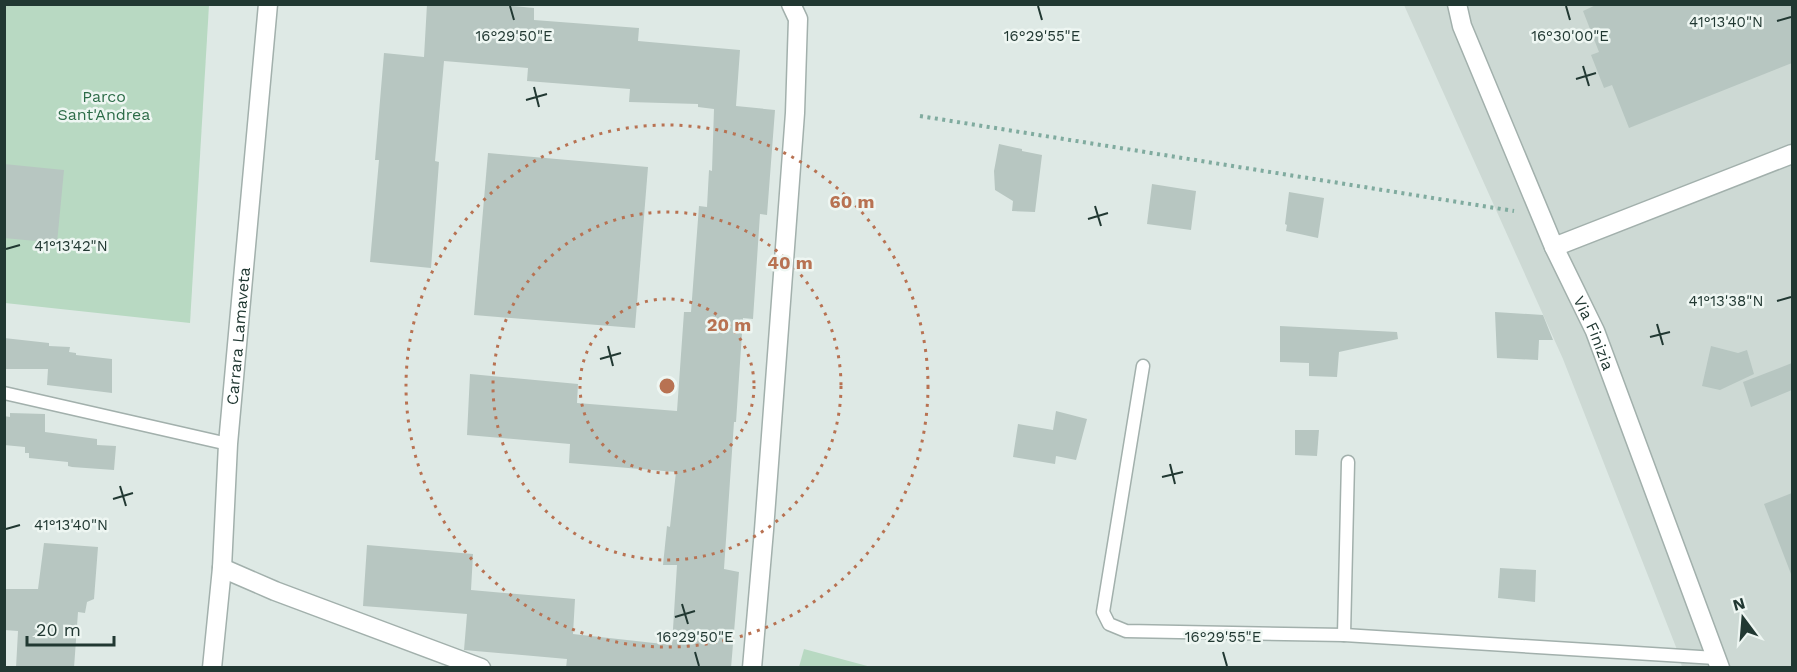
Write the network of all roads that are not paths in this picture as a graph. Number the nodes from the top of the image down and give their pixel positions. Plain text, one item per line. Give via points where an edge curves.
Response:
1 (267, 4) edge
2 (791, 4) edge
3 (1457, 4) edge
4 (1792, 154) edge
5 (1554, 247) junction
6 (1143, 366) dead end
7 (4, 393) edge
8 (228, 444) junction
9 (1348, 462) dead end
10 (222, 568) junction
11 (1344, 635) junction
12 (1718, 663) edge
13 (212, 668) edge
14 (481, 668) edge
15 (752, 668) edge

1 - 8 street, Carrara Lamaveta
2 - 15 street via 798,19 795,113
3 - 5 street, Via Finizia via 1462,26
4 - 5 street
5 - 12 street, Via Finizia via 1595,331
6 - 11 lane via 1103,612 1109,624 1126,631
7 - 8 lane
8 - 10 street, Carrara Lamaveta
9 - 11 lane
10 - 13 street, Carrara Lamaveta
10 - 14 street
11 - 12 lane

